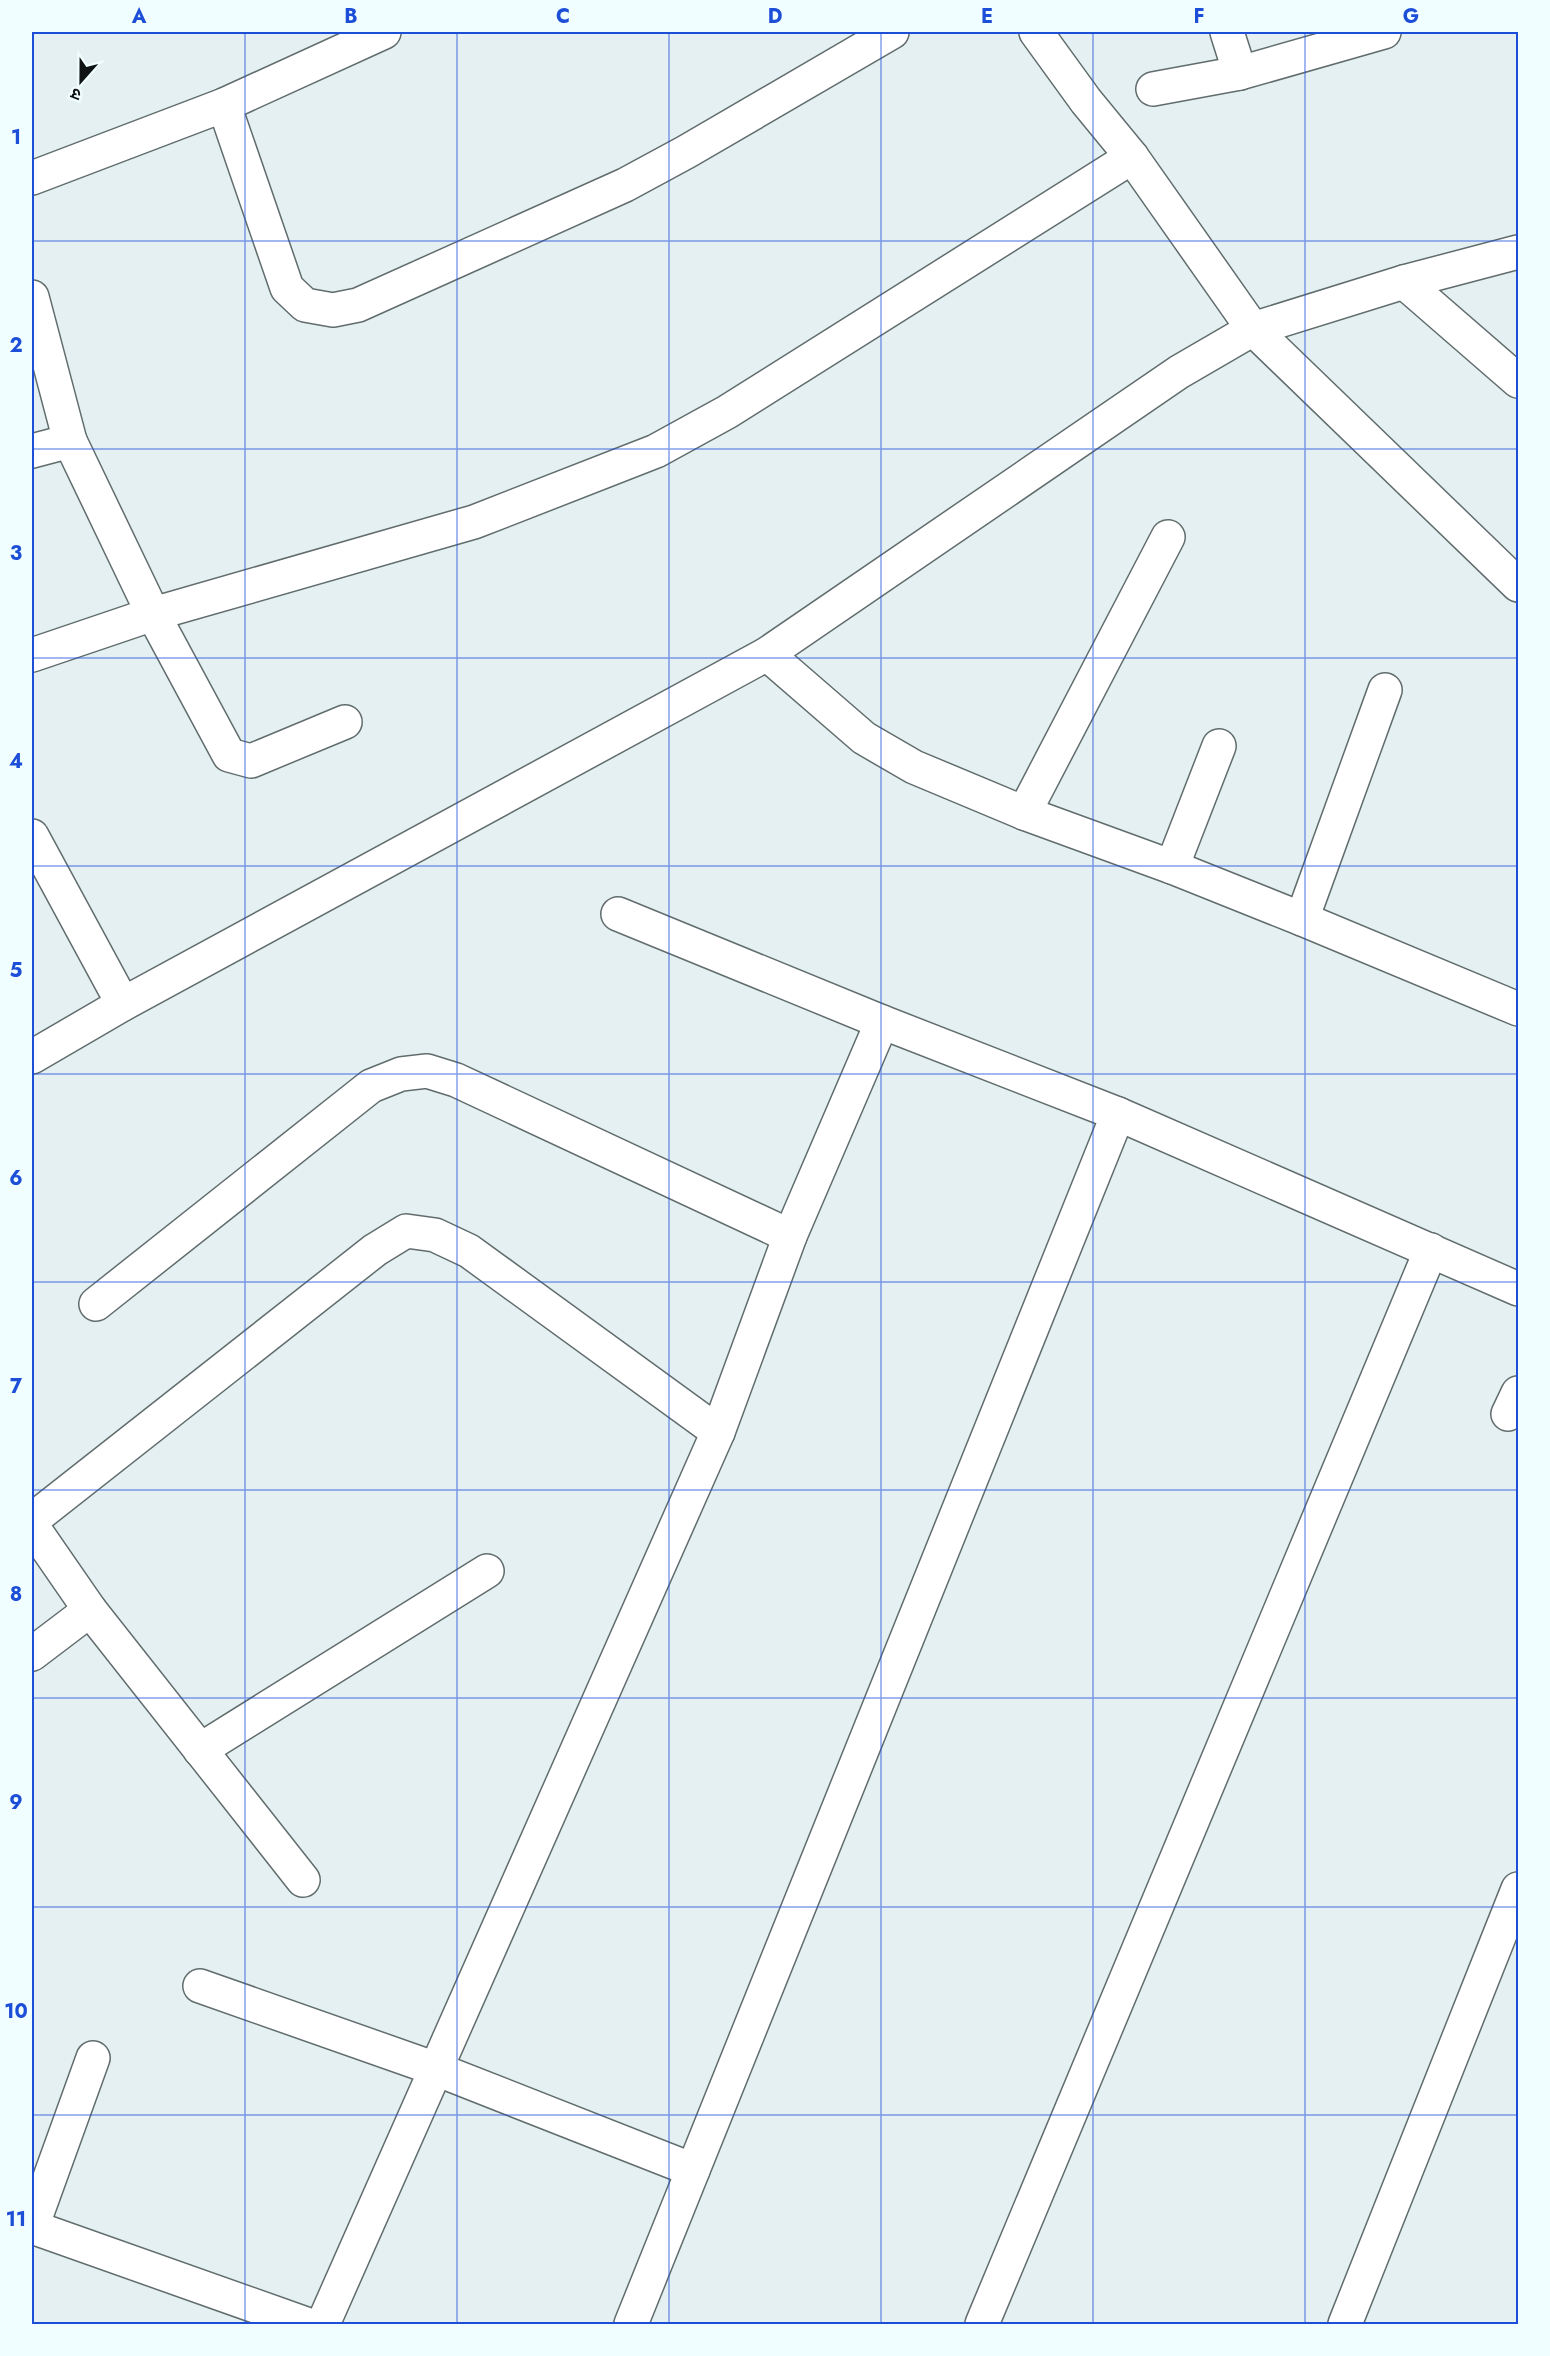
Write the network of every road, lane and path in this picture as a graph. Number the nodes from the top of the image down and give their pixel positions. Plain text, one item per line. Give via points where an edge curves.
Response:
1 (384, 32) edge
2 (892, 32) edge
3 (1036, 32) edge
4 (1227, 32) edge
5 (1384, 32) edge
6 (1240, 73) junction
7 (1153, 89) dead end
8 (224, 105) junction
9 (1132, 157) junction
10 (32, 178) edge
11 (1518, 252) edge
12 (1404, 282) junction
13 (32, 297) edge
14 (1253, 329) junction
15 (1518, 381) edge
16 (70, 441) junction
17 (32, 451) edge
18 (1168, 537) dead end
19 (1518, 585) edge
20 (153, 614) junction
21 (767, 654) junction
22 (32, 655) edge
23 (1385, 690) dead end
24 (345, 723) dead end
25 (1219, 746) dead end
26 (1024, 813) junction
27 (32, 836) edge
28 (1172, 867) junction
29 (618, 914) dead end
30 (1302, 919) junction
31 (123, 1004) junction
32 (1518, 1008) edge
33 (882, 1022) junction
34 (32, 1057) edge
35 (1118, 1114) junction
36 (790, 1236) junction
37 (1431, 1250) junction
38 (1518, 1289) edge
39 (96, 1304) dead end
40 (718, 1432) junction
41 (32, 1520) edge
42 (32, 1526) edge
43 (487, 1571) dead end
44 (90, 1610) junction
45 (32, 1654) edge
46 (200, 1750) junction
47 (303, 1880) dead end
48 (1518, 1889) edge
49 (200, 1986) dead end
50 (93, 2058) dead end
51 (436, 2069) junction
52 (693, 2170) junction
53 (32, 2227) edge
54 (306, 2325) edge
55 (323, 2325) edge
56 (631, 2325) edge
57 (982, 2325) edge
58 (1345, 2325) edge

1 - 8 street
2 - 8 street via 625,185 358,305 333,310 305,305 287,288
3 - 9 street
4 - 6 street
5 - 6 street
6 - 7 street
8 - 10 street
9 - 14 street
9 - 20 street via 727,412 656,451 474,522
11 - 12 street
12 - 14 street
12 - 15 street
13 - 16 street
14 - 19 street
14 - 21 street via 1179,372
16 - 17 street
16 - 20 street
18 - 26 street
20 - 22 street
20 - 24 street via 229,755 251,761
21 - 26 street via 864,738 914,767
21 - 31 street
23 - 30 street
25 - 28 street
26 - 28 street
27 - 31 street
28 - 30 street
29 - 33 street
30 - 32 street
31 - 34 street
33 - 35 street
33 - 36 street
35 - 37 street
35 - 52 street
36 - 39 street via 456,1080 427,1071 401,1074 371,1086
36 - 40 street
37 - 38 street
37 - 57 street
40 - 41 street via 470,1251 435,1235 406,1231 375,1250
40 - 51 street
42 - 44 street
43 - 46 street
44 - 45 street
44 - 46 street
46 - 47 street
48 - 58 street
49 - 51 street
50 - 53 street
51 - 52 street
51 - 55 street
52 - 56 street
53 - 54 street

